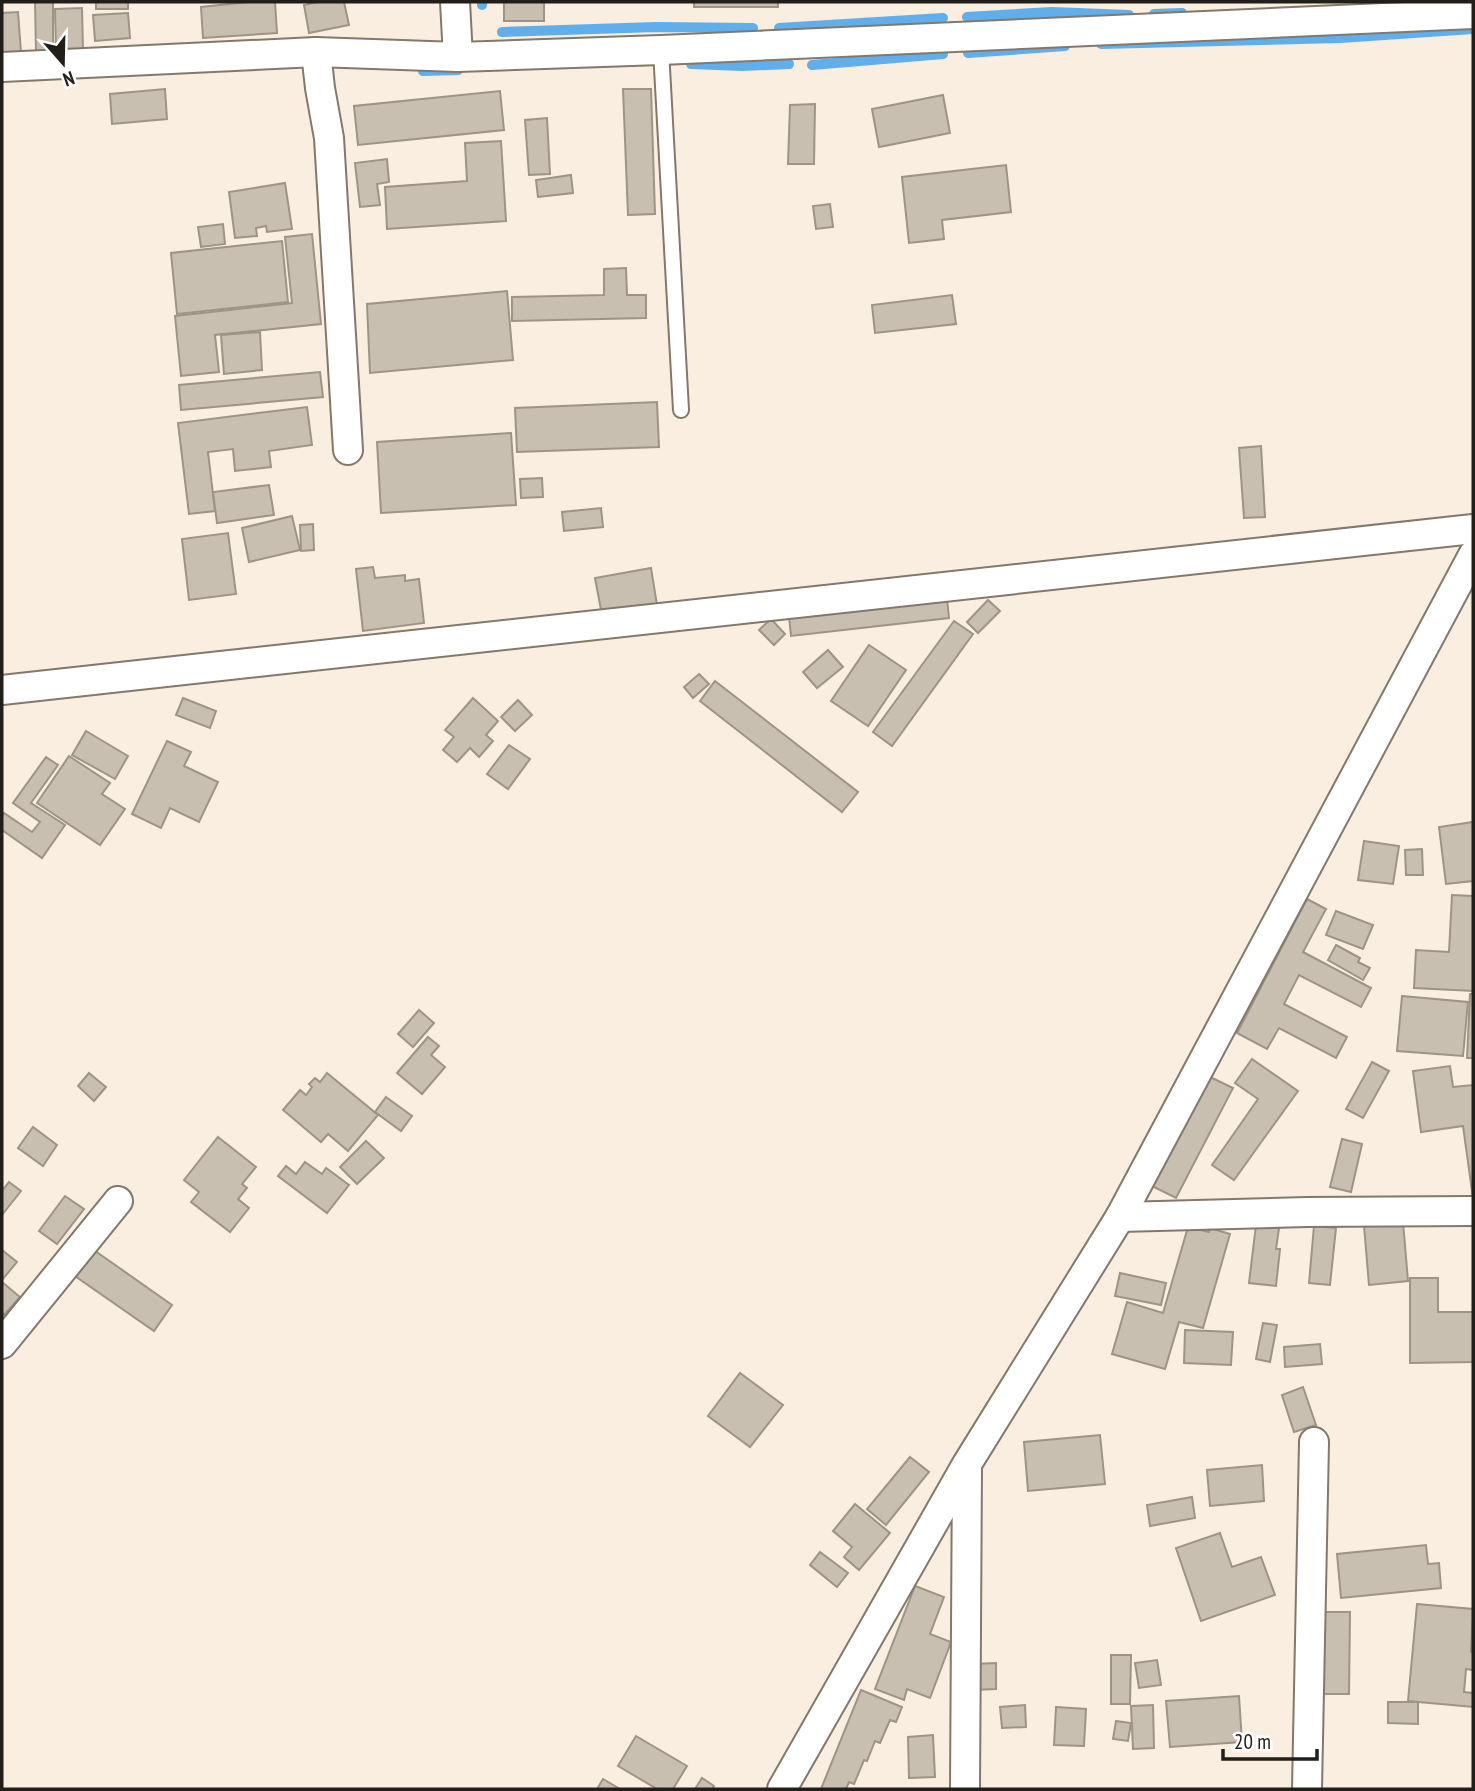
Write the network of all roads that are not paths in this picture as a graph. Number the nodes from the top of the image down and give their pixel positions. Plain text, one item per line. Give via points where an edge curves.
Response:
1 (455, 2) edge
2 (1473, 14) edge
3 (661, 50) junction
4 (316, 52) junction
5 (458, 57) junction
6 (2, 67) edge
7 (681, 410) dead end
8 (348, 450) dead end
9 (1473, 529) edge
10 (1473, 555) edge
11 (2, 690) edge
12 (118, 1201) dead end
13 (1473, 1211) edge
14 (1120, 1217) junction
15 (2, 1344) edge
16 (1314, 1442) dead end
17 (967, 1464) junction
18 (782, 1789) edge
19 (965, 1789) edge
20 (1307, 1789) edge

1 - 5 street
2 - 3 street
3 - 5 street
3 - 7 lane
4 - 5 street
4 - 6 street
4 - 8 street via 329,138
9 - 11 street
10 - 14 street
12 - 15 street
13 - 14 street
14 - 17 street
16 - 20 street
17 - 18 street
17 - 19 street

